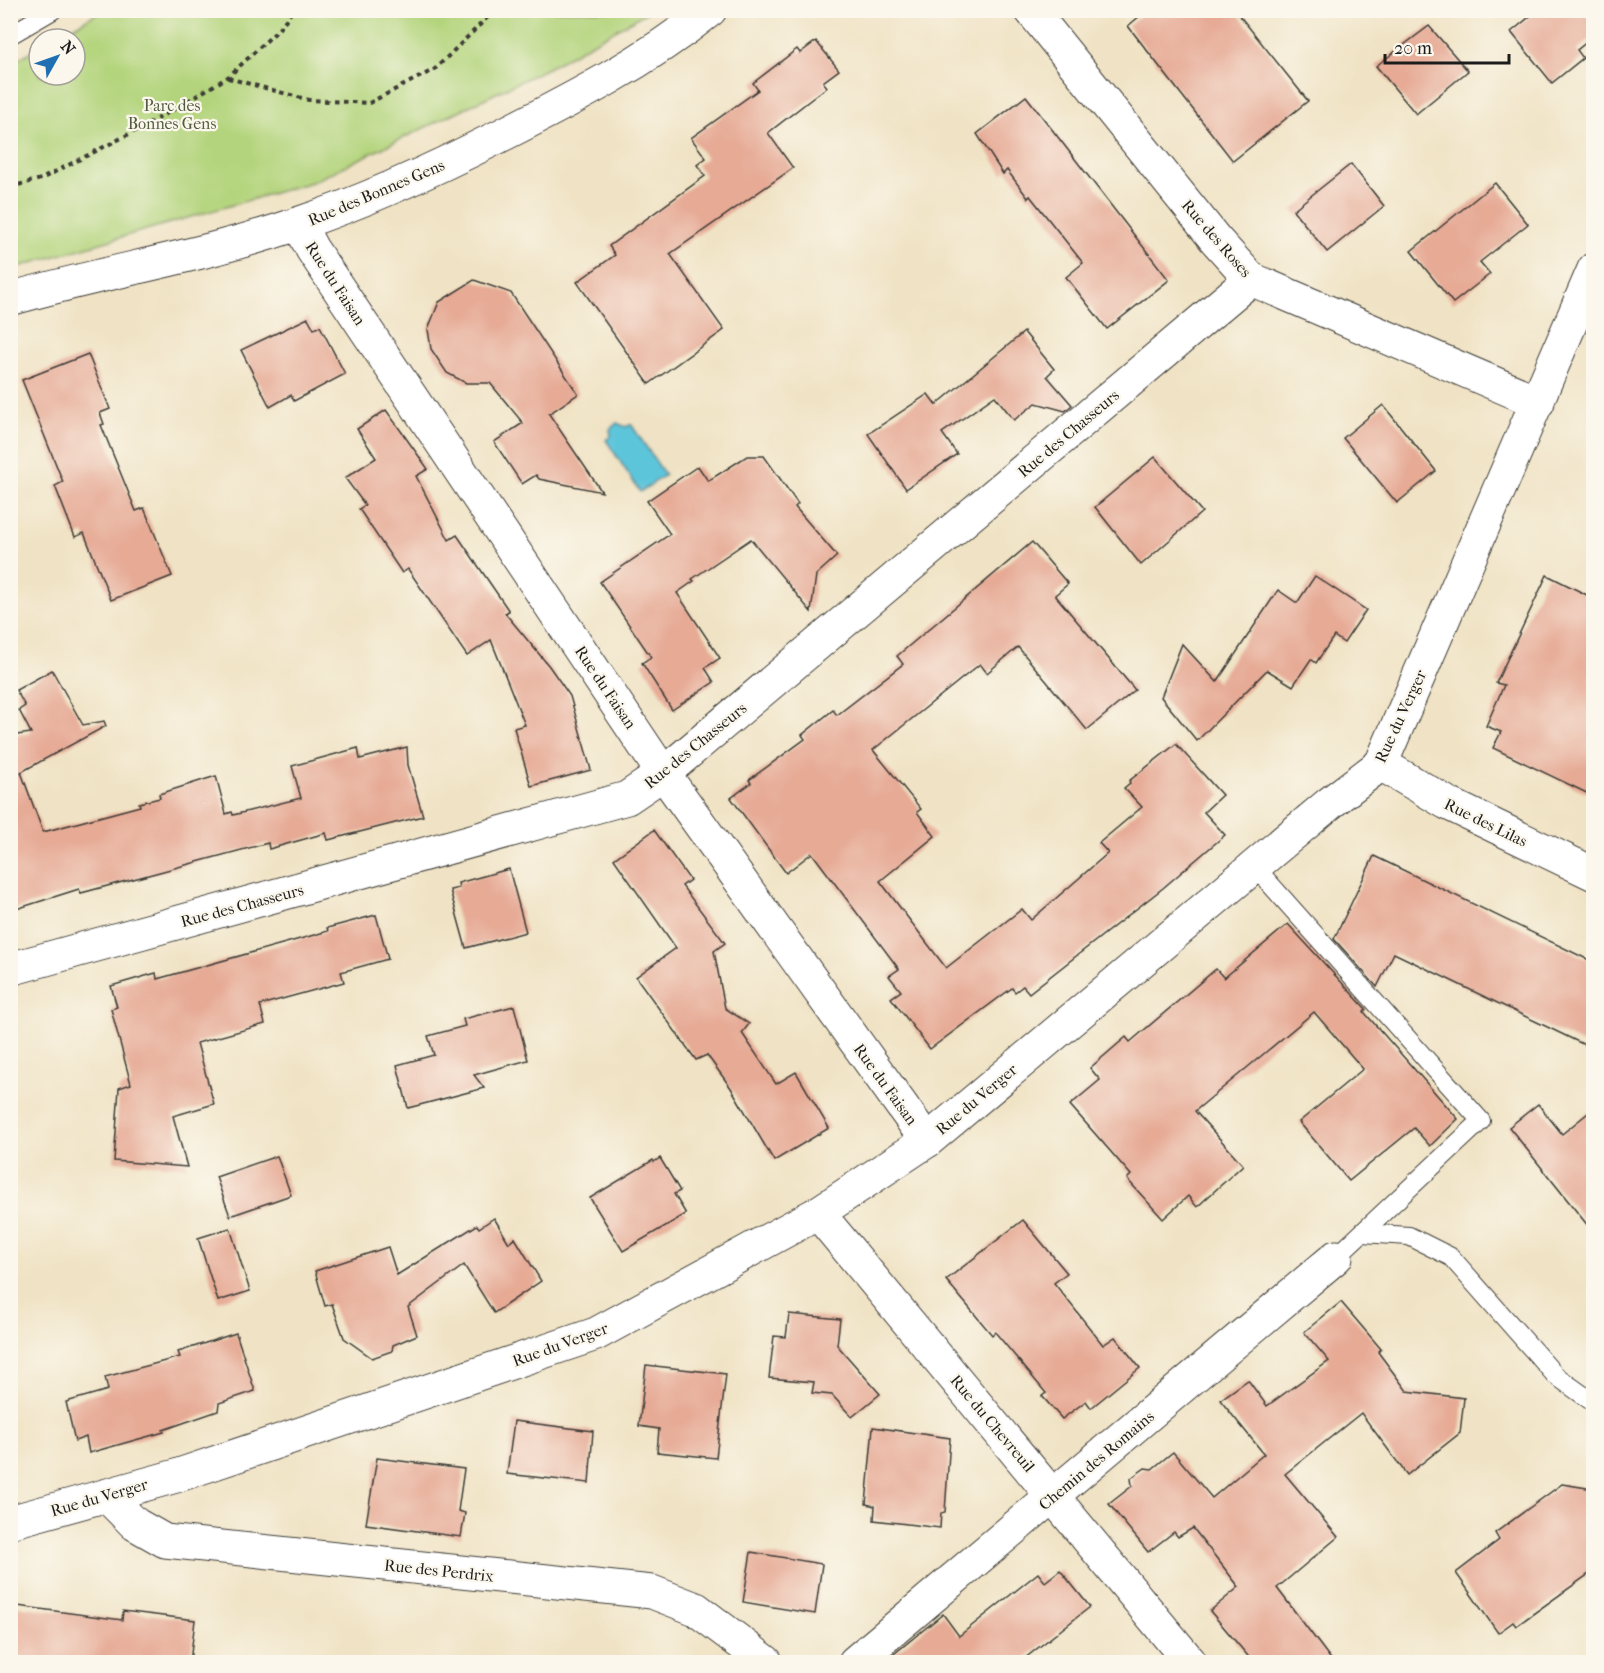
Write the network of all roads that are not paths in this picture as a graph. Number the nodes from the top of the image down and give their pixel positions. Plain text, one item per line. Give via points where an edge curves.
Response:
1 (53, 10) edge
2 (710, 10) edge
3 (1031, 10) edge
4 (10, 35) edge
5 (299, 224) junction
6 (1593, 269) edge
7 (1251, 279) junction
8 (10, 299) edge
9 (1538, 402) junction
10 (1381, 764) junction
11 (664, 773) junction
12 (1254, 866) junction
13 (1593, 874) edge
14 (10, 969) edge
15 (927, 1141) junction
16 (818, 1213) junction
17 (1362, 1233) junction
18 (1336, 1257) joint
19 (1593, 1404) edge
20 (107, 1496) junction
21 (1054, 1496) junction
22 (10, 1522) edge
23 (766, 1662) edge
24 (855, 1662) edge
25 (1190, 1662) edge

1 - 4 lane
2 - 5 street, Rue des Bonnes Gens via 637,63 550,111 421,175
3 - 7 street, Rue des Roses
5 - 8 street, Rue des Bonnes Gens
5 - 11 street, Rue du Faisan via 312,249
6 - 9 street, Rue du Verger
7 - 9 street, Rue des Roses
7 - 11 street, Rue des Chasseurs
9 - 10 street, Rue du Verger
10 - 12 street, Rue du Verger
10 - 13 street, Rue des Lilas via 1447,803
11 - 14 street, Rue des Chasseurs via 627,798 606,806
11 - 15 street, Rue du Faisan
12 - 15 street, Rue du Verger
12 - 17 lane via 1481,1121
15 - 16 street, Rue du Verger
16 - 20 street, Rue du Verger via 596,1334
16 - 21 street, Rue du Chevreuil
17 - 18 lane
17 - 19 lane via 1410,1236 1451,1257 1555,1375
18 - 21 street, Chemin des Romains
20 - 22 street, Rue du Verger
20 - 23 street, Rue des Perdrix via 135,1524 165,1541 670,1597 696,1609
21 - 24 street, Chemin des Romains
21 - 25 street, Rue du Chevreuil

